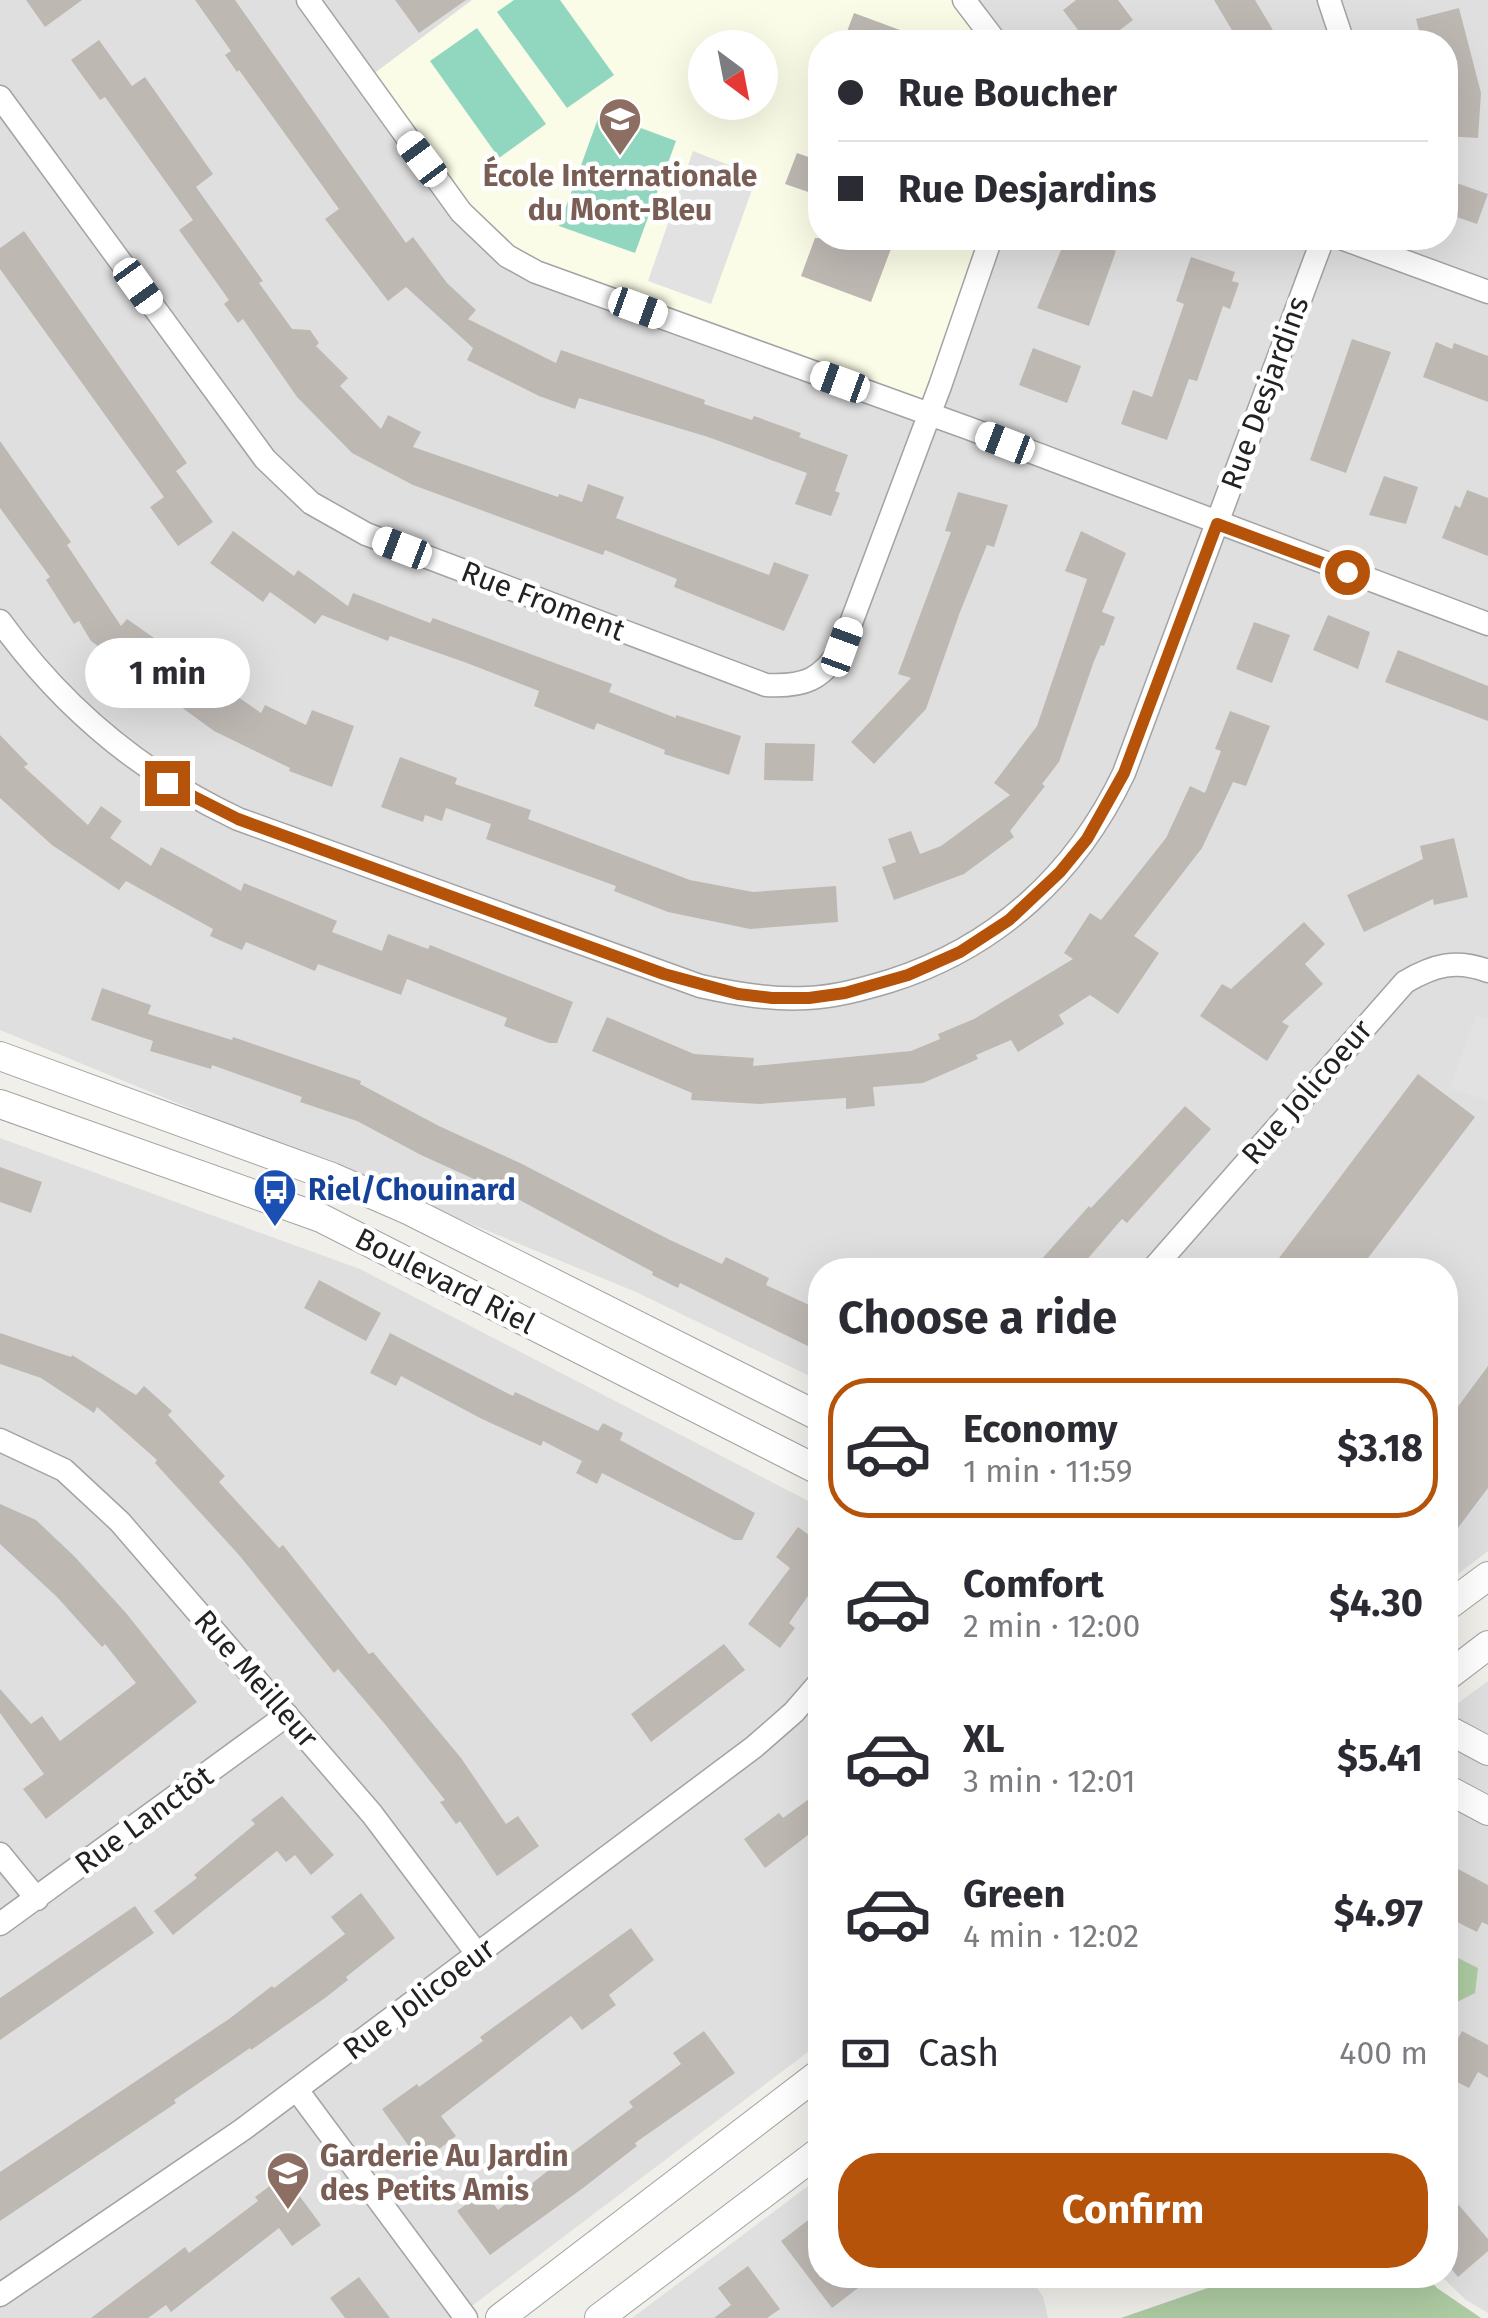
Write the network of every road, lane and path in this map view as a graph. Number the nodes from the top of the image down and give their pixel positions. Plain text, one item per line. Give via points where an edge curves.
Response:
1 (308, 0) edge
2 (964, 0) edge
3 (1329, 0) edge
4 (987, 30) edge
5 (1338, 30) edge
6 (2, 104) edge
7 (987, 250) edge
8 (1318, 250) edge
9 (1374, 250) edge
10 (1488, 292) edge
11 (929, 415) junction
12 (1217, 524) junction
13 (0, 621) edge
14 (1488, 624) edge
15 (1488, 971) edge
16 (0, 1056) edge
17 (0, 1104) edge
18 (261, 1150) junction
19 (245, 1190) junction
20 (1163, 1258) edge
21 (808, 1411) edge
22 (0, 1440) edge
23 (808, 1465) edge
24 (1488, 1576) edge
25 (1458, 1598) edge
26 (1488, 1645) edge
27 (1458, 1668) edge
28 (808, 1696) edge
29 (287, 1715) junction
30 (1458, 1735) edge
31 (1488, 1751) edge
32 (1458, 1795) edge
33 (1488, 1812) edge
34 (0, 1854) edge
35 (37, 1899) junction
36 (0, 1924) edge
37 (478, 1955) junction
38 (808, 2082) edge
39 (296, 2090) junction
40 (808, 2160) edge
41 (0, 2295) edge
42 (466, 2318) edge
43 (500, 2318) edge
44 (599, 2318) edge

1 - 11 street via 461,212 507,256
2 - 4 street
3 - 5 street
6 - 11 street, Rue Froment via 265,460 311,503 366,534 766,685 810,680 828,669 842,647
7 - 11 street, Rue Froment
8 - 12 street, Rue Desjardins
9 - 10 street
11 - 12 street
12 - 13 street, Rue Desjardins via 1124,773 1060,872 1009,920 942,962 809,998 738,994 664,974 238,819 167,783 105,736
12 - 14 street
15 - 20 street, Rue Jolicoeur via 1446,963 1406,982
16 - 18 street, Boulevard Riel
17 - 19 street, Boulevard Riel
18 - 19 street
18 - 21 street, Boulevard Riel via 410,1210
19 - 23 street, Boulevard Riel via 392,1252
22 - 29 street, Rue Meilleur via 64,1470 95,1496
24 - 25 street
26 - 27 street
28 - 37 street, Rue Jolicoeur via 754,1747
29 - 35 street, Rue Lanctôt
29 - 37 street, Rue Meilleur
30 - 31 street
32 - 33 street
34 - 35 street
35 - 36 street, Rue Lanctôt
37 - 39 street, Rue Jolicoeur
38 - 43 street
39 - 41 street, Rue Jolicoeur
39 - 42 street
40 - 44 street

